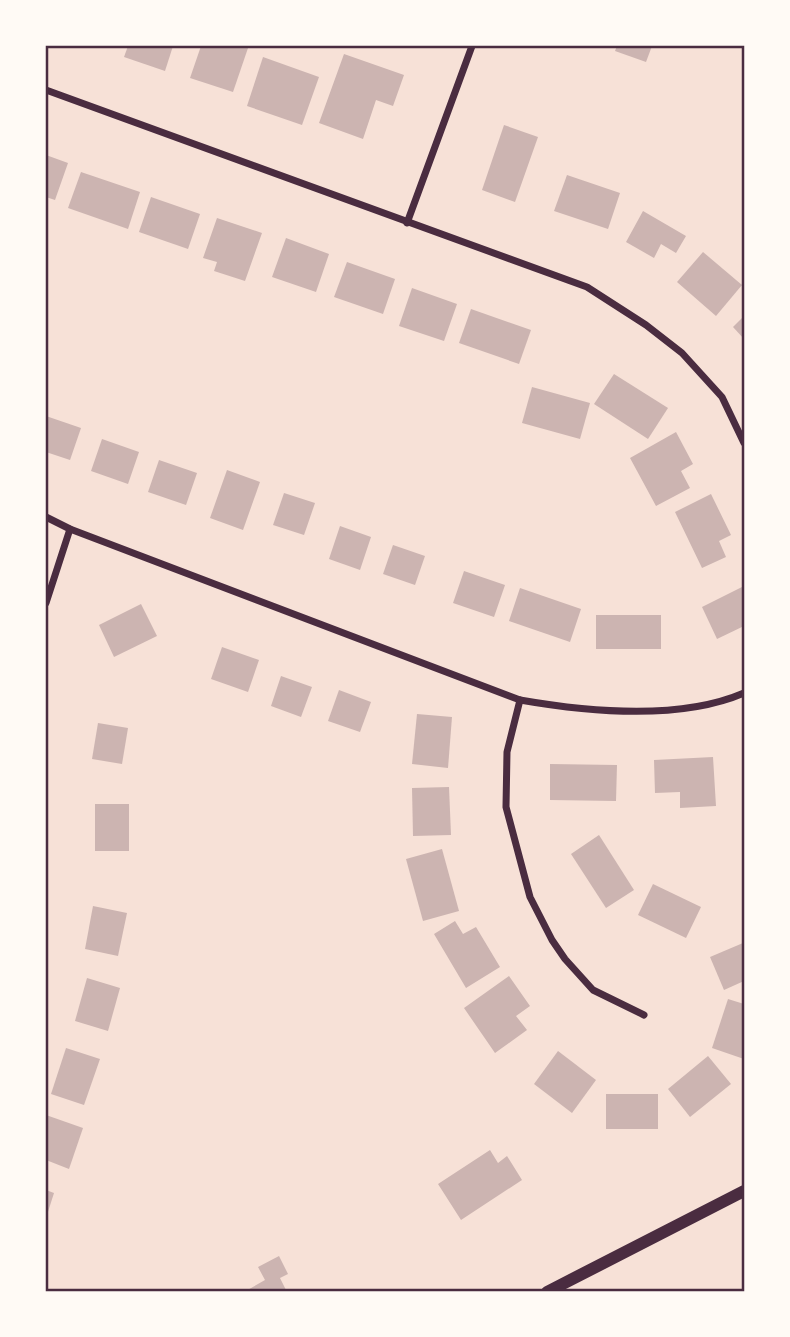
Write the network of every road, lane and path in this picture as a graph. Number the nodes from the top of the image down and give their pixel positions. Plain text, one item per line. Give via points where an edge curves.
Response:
1 (472, 46) edge
2 (46, 90) edge
3 (407, 223) junction
4 (744, 443) edge
5 (46, 517) edge
6 (71, 529) junction
7 (46, 603) edge
8 (744, 693) edge
9 (520, 700) junction
10 (644, 1016) dead end
11 (744, 1191) edge
12 (547, 1292) edge

1 - 3 street
2 - 3 street
3 - 4 street via 587,287 646,324 682,353 722,397
5 - 6 street
6 - 7 street
6 - 9 street
8 - 9 street via 672,709 602,710
9 - 10 street via 507,752 506,807 530,897 552,940 593,990
11 - 12 street

